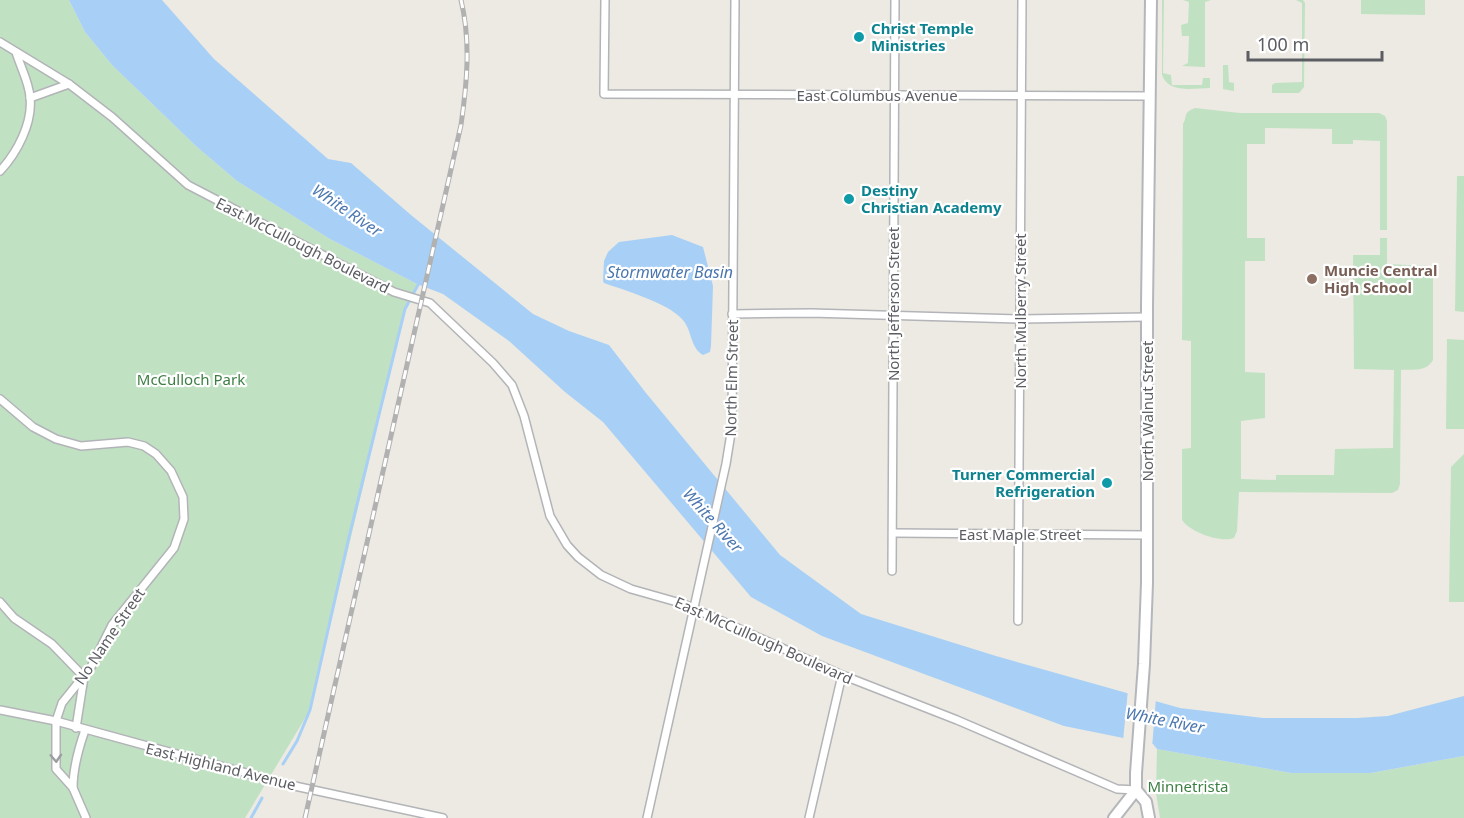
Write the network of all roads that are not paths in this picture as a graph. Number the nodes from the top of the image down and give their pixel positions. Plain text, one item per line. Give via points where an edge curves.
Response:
1 (605, 0) edge
2 (735, 0) edge
3 (895, 0) edge
4 (1022, 0) edge
5 (1151, 0) edge
6 (0, 42) edge
7 (15, 51) junction
8 (69, 84) junction
9 (734, 94) junction
10 (894, 96) junction
11 (1150, 96) junction
12 (1021, 97) junction
13 (30, 98) junction
14 (0, 171) edge
15 (732, 314) junction
16 (893, 316) junction
17 (1147, 317) junction
18 (1021, 318) junction
19 (0, 399) edge
20 (892, 533) junction
21 (1018, 534) junction
22 (1147, 535) junction
23 (892, 571) dead end
24 (0, 602) edge
25 (694, 609) junction
26 (1018, 621) dead end
27 (842, 675) junction
28 (84, 677) junction
29 (0, 710) edge
30 (56, 721) junction
31 (76, 728) junction
32 (85, 730) junction
33 (73, 788) junction
34 (1136, 790) junction
35 (86, 818) edge
36 (443, 818) edge
37 (647, 818) edge
38 (809, 818) edge
39 (1114, 818) edge
40 (1149, 818) edge

1 - 9 street, East Columbus Avenue via 604,94
2 - 9 street, North Elm Street
3 - 10 street, North Jefferson Street
4 - 12 street, North Mulberry Street
5 - 11 main road, North Walnut Street
6 - 7 street, East McCullough Boulevard
7 - 8 street, East McCullough Boulevard
7 - 13 street
8 - 13 street
8 - 25 street, East McCullough Boulevard via 188,184 394,292 430,303 512,385 550,516 567,545 589,567 615,582
9 - 10 street, East Columbus Avenue
9 - 15 street, North Elm Street
10 - 12 street, East Columbus Avenue
10 - 16 street, North Jefferson Street
11 - 12 street, East Columbus Avenue
11 - 17 main road, North Walnut Street
12 - 18 street, North Mulberry Street
13 - 14 street via 21,142
15 - 16 street
15 - 25 street, North Elm Street via 733,409 726,464
16 - 18 street
16 - 20 street, North Jefferson Street
17 - 18 street
17 - 22 main road, North Walnut Street
18 - 21 street, North Mulberry Street
19 - 28 street, No Name Street via 33,427 56,439 81,446 128,442 144,447 165,462 181,490 183,519 174,548 112,625
20 - 21 street, East Maple Street
20 - 23 street, North Jefferson Street
21 - 22 street, East Maple Street
21 - 26 street, North Mulberry Street
22 - 34 main road, North Walnut Street
24 - 28 street via 14,618 52,644
25 - 27 street, East McCullough Boulevard
25 - 37 street, North Elm Street
27 - 34 street, East McCullough Boulevard via 1117,789
27 - 38 street
28 - 30 street, No Name Street via 62,703
28 - 31 street
29 - 30 street, East Highland Avenue
30 - 31 street, East Highland Avenue
30 -> 33 street, No Name Street via 55,765
31 - 32 street, East Highland Avenue
32 - 33 street via 72,774
32 - 36 street, East Highland Avenue via 290,785
33 - 35 street, No Name Street
34 - 39 main road
34 - 40 main road, North Walnut Street via 1146,802

